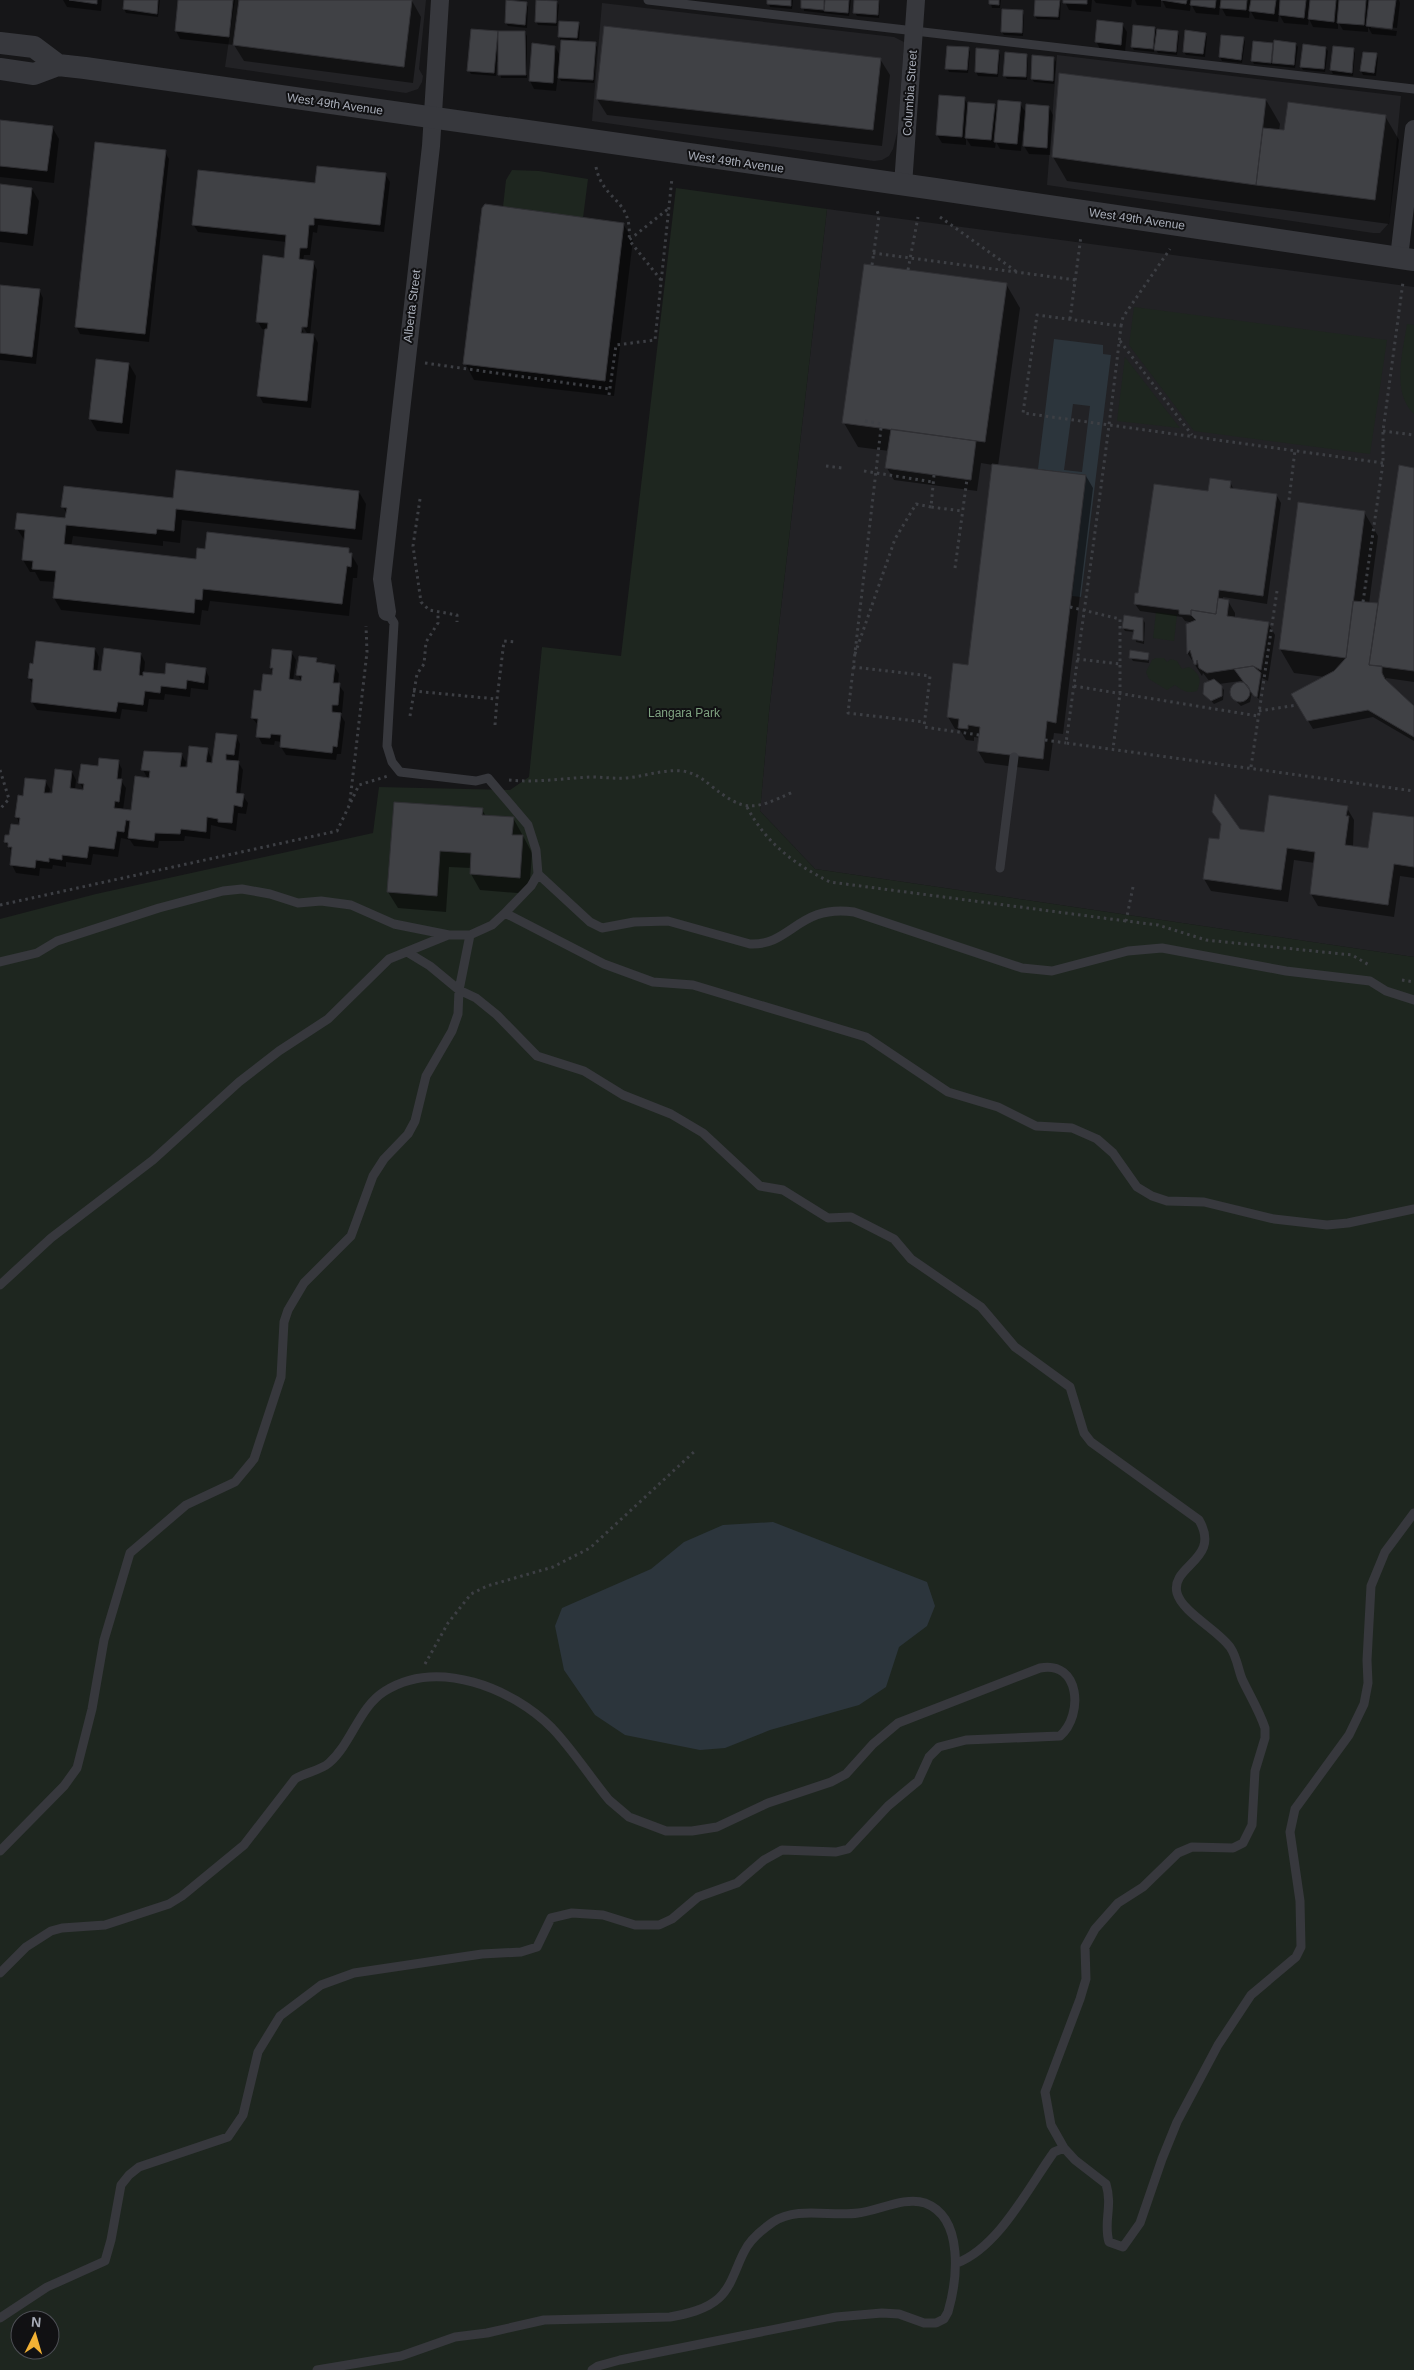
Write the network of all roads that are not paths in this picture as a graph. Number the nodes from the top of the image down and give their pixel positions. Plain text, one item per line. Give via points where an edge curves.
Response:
1 (440, 0) edge
2 (648, 0) edge
3 (916, 0) edge
4 (914, 32) junction
5 (0, 42) edge
6 (58, 65) junction
7 (0, 69) edge
8 (1414, 89) edge
9 (432, 118) junction
10 (1414, 129) edge
11 (903, 185) junction
12 (1407, 259) edge
13 (387, 612) joint
14 (1014, 757) dead end
15 (1000, 868) dead end
16 (538, 874) junction
17 (505, 914) junction
18 (449, 935) junction
19 (470, 935) junction
20 (407, 952) junction
21 (0, 962) edge
22 (459, 990) junction
23 (1414, 1000) edge
24 (1414, 1209) edge
25 (0, 1285) edge
26 (1414, 1513) edge
27 (0, 1851) edge
28 (0, 1973) edge
29 (1064, 2148) junction
30 (956, 2263) junction
31 (0, 2318) edge
32 (317, 2370) edge
33 (592, 2370) edge

1 - 9 street, Alberta Street
2 - 4 lane
3 - 4 street, Columbia Street
4 - 8 lane
4 - 11 street, Columbia Street
5 - 6 street, West 49th Avenue via 34,47
6 - 7 street, West 49th Avenue via 34,74
6 - 9 street, West 49th Avenue
9 - 11 street, West 49th Avenue
9 - 13 street, Alberta Street via 382,578
10 - 12 street
11 - 12 street, West 49th Avenue
13 - 16 lane via 394,623 387,746 392,762 400,772 476,781 488,778 528,825 536,850
14 - 15 lane
16 - 17 lane
16 - 23 lane via 590,922 602,928 634,922 668,921 759,945 774,940 812,916 840,910 1022,968 1060,970 1128,951 1162,948 1286,971 1370,981 1386,991
17 - 19 lane
17 - 24 lane via 604,964 653,982 693,985 866,1037 948,1092 998,1107 1036,1126 1072,1128 1097,1139 1113,1154 1137,1187 1167,1201 1204,1202 1274,1219 1327,1225
18 - 19 lane
18 - 20 lane
18 - 21 lane via 394,924 351,905 322,901 298,903 270,894 223,891 159,908 57,941 37,953
19 - 22 lane
20 - 22 lane
20 - 25 lane via 389,959 328,1019 279,1050 239,1082 153,1160 51,1238
22 - 27 lane via 458,1014 426,1076 415,1121 373,1176 351,1236 304,1283 288,1310 284,1322 281,1377 254,1459 235,1482 186,1505 130,1553 104,1640 77,1768 64,1786
22 - 29 lane via 497,1014 537,1056 584,1071 623,1095 670,1114 703,1133 760,1186 783,1190 828,1218 851,1216 894,1239 911,1259 981,1307 1015,1347 1070,1386 1084,1433 1091,1442 1199,1520 1206,1532 1203,1550 1177,1583 1178,1594 1185,1605 1230,1647 1265,1728 1255,1771 1252,1825 1243,1843 1232,1848 1192,1847 1178,1853 1143,1887 1118,1903 1094,1929 1085,1947 1086,1979 1080,1999 1045,2092 1051,2125
26 - 29 lane via 1385,1552 1371,1586 1368,1684 1364,1704 1349,1735 1295,1809 1290,1832 1300,1901 1301,1947 1296,1958 1251,1995 1218,2045 1177,2122 1140,2223 1123,2247 1109,2242 1110,2206 1106,2184 1074,2160
28 - 31 lane via 26,1947 50,1931 105,1926 169,1904 182,1896 244,1845 295,1779 328,1764 372,1702 384,1691 411,1681 439,1677 459,1679 486,1686 511,1698 552,1728 620,1810 651,1827 681,1832 716,1827 775,1800 831,1782 846,1774 898,1723 1040,1668 1058,1668 1065,1673 1074,1691 1075,1712 1068,1730 1060,1736 966,1740 939,1747 929,1757 918,1781 888,1806 848,1849 836,1852 782,1850 764,1860 737,1883 698,1897 672,1919 658,1925 634,1925 603,1915 572,1913 551,1918 537,1947 521,1952 482,1954 354,1973 321,1985 280,2016 258,2052 243,2116 228,2138 139,2167 121,2185 105,2261 48,2287
29 - 30 lane via 1054,2152 1008,2219 973,2257
30 - 32 lane via 946,2221 925,2203 908,2202 859,2213 784,2216 771,2223 745,2250 732,2280 718,2299 685,2314 544,2320 487,2334 455,2337 401,2356
30 - 33 lane via 948,2312 936,2323 899,2314 836,2317 620,2360

